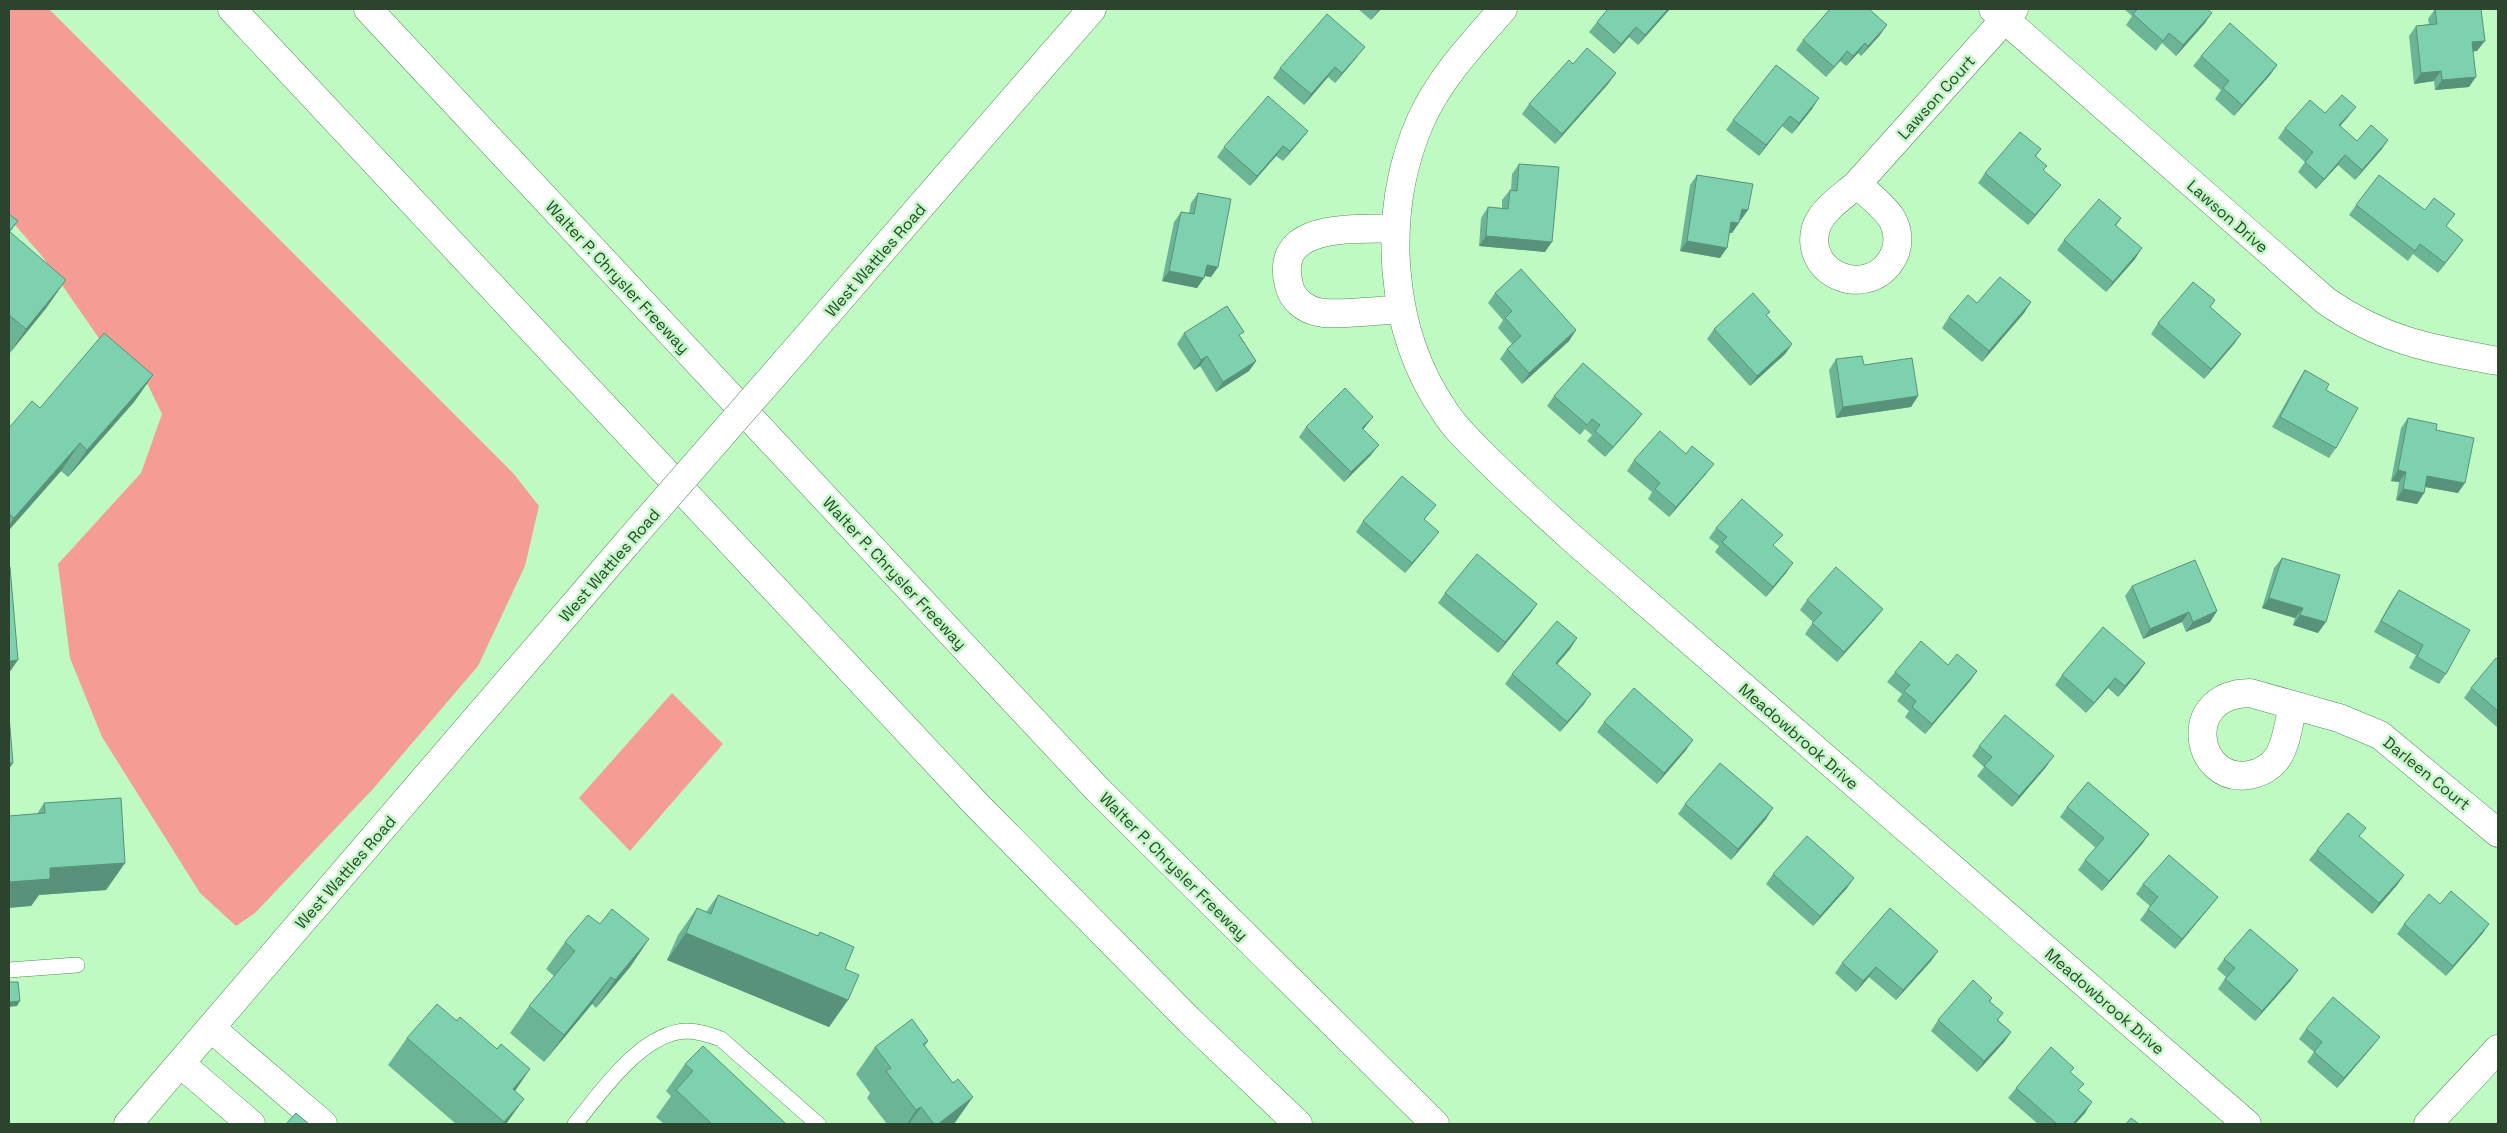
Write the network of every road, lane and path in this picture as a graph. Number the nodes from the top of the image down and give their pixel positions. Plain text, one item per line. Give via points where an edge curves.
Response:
1 (232, 9) edge
2 (368, 9) edge
3 (1092, 9) edge
4 (1503, 9) edge
5 (2004, 12) edge
6 (1857, 184) dead end
7 (1396, 228) junction
8 (1402, 309) junction
9 (2498, 361) edge
10 (2292, 705) dead end
11 (2498, 833) edge
12 (77, 965) dead end
13 (9, 970) edge
14 (212, 1028) junction
15 (2498, 1049) edge
16 (181, 1064) junction
17 (128, 1124) edge
18 (251, 1124) edge
19 (323, 1124) edge
20 (575, 1124) edge
21 (818, 1124) edge
22 (1298, 1124) edge
23 (1435, 1124) edge
24 (2247, 1124) edge
25 (2428, 1124) edge

1 - 22 main road via 976,804 1189,1020
2 - 23 main road, Walter P. Chrysler Freeway via 1098,790
3 - 14 main road, West Wattles Road, bridge via 628,542
4 - 7 main road, Meadowbrook Drive via 1452,70 1421,121 1409,151
5 - 6 main road, Lawson Court
5 - 9 main road, Lawson Drive via 2326,301 2390,337 2441,351
7 - 8 main road, Meadowbrook Drive via 1396,271
7 - 8 main road via 1319,232 1295,246 1288,259 1286,273 1296,299 1319,313
8 - 24 main road, Meadowbrook Drive via 1414,351 1432,393 1460,432 1510,483
10 - 11 main road, Darleen Court via 2340,718 2380,735
12 - 13 lane
14 - 16 main road, West Wattles Road
14 - 19 main road
15 - 25 main road
16 - 17 main road, West Wattles Road
16 - 18 main road
20 - 21 lane via 633,1057 666,1035 687,1031 721,1039

